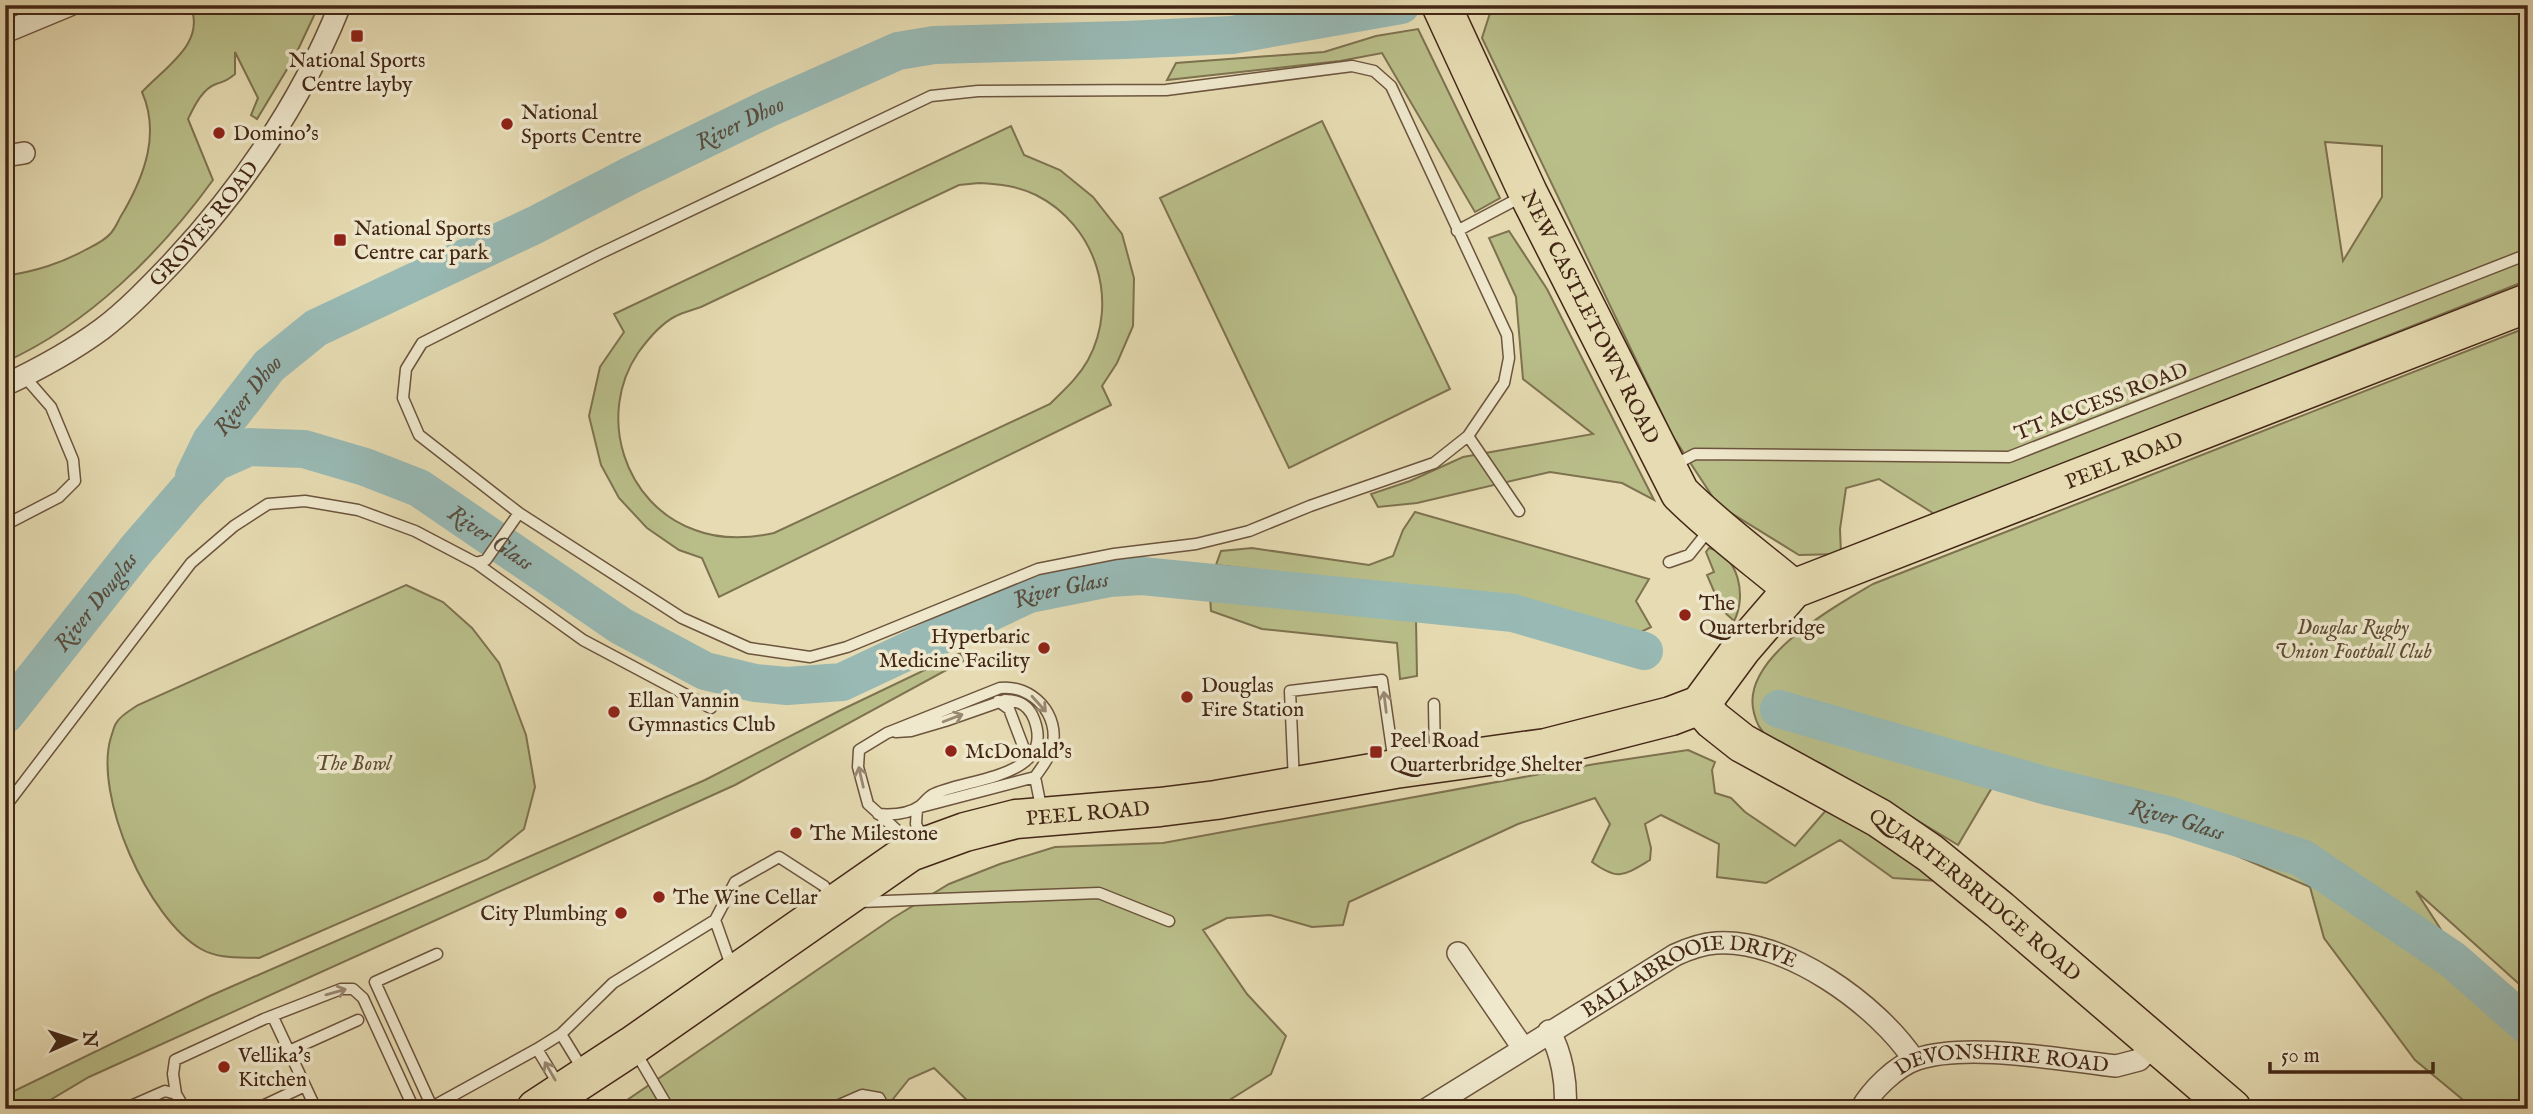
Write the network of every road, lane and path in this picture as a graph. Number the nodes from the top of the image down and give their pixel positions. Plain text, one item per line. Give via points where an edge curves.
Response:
1 (70, 5) edge
2 (340, 5) edge
3 (1440, 5) edge
4 (5, 32) edge
5 (1528, 193) junction
6 (1457, 231) junction
7 (2528, 254) edge
8 (2528, 303) edge
9 (15, 380) edge
10 (1468, 436) junction
11 (1668, 468) junction
12 (1519, 511) dead end
13 (517, 517) junction
14 (5, 524) edge
15 (1713, 525) junction
16 (481, 562) junction
17 (1669, 562) dead end
18 (1793, 590) junction
19 (1704, 699) junction
20 (998, 701) junction
21 (1434, 704) dead end
22 (711, 708) dead end
23 (887, 733) junction
24 (1027, 759) junction
25 (1434, 764) junction
26 (1395, 769) junction
27 (1035, 777) junction
28 (1295, 786) junction
29 (5, 807) edge
30 (917, 808) junction
31 (878, 814) junction
32 (1042, 817) junction
33 (918, 849) junction
34 (836, 903) junction
35 (715, 920) junction
36 (1169, 922) dead end
37 (1458, 953) dead end
38 (437, 954) dead end
39 (734, 975) junction
40 (273, 1017) junction
41 (358, 1020) dead end
42 (1549, 1031) junction
43 (561, 1034) junction
44 (2154, 1044) junction
45 (632, 1046) junction
46 (1523, 1048) junction
47 (537, 1049) junction
48 (289, 1051) junction
49 (1914, 1060) junction
50 (305, 1086) junction
51 (562, 1092) edge
52 (176, 1094) junction
53 (124, 1109) edge
54 (185, 1109) edge
55 (256, 1109) edge
56 (316, 1109) edge
57 (414, 1109) edge
58 (669, 1109) edge
59 (830, 1109) edge
60 (885, 1109) edge
61 (1427, 1109) edge
62 (1565, 1109) edge
63 (1861, 1109) edge
64 (2232, 1109) edge

1 - 4 street
2 - 9 street, GROVES ROAD via 287,111 194,239 103,328
3 - 5 highway, NEW CASTLETOWN ROAD
5 - 6 lane
5 - 11 highway, NEW CASTLETOWN ROAD
6 - 10 lane via 1507,335 1509,358 1504,383
6 - 13 lane via 1391,86 1374,71 1352,66 1167,90 978,91 931,96 422,343 406,369 403,398 419,435
7 - 11 lane, TT ACCESS ROAD via 2010,457 1695,454
8 - 18 highway, PEEL ROAD
9 - 14 lane via 51,407 73,460 75,481 59,498
10 - 12 lane
10 - 13 lane via 1434,463 1249,531 1038,569 847,647 810,657 749,648 682,618
11 - 15 highway, NEW CASTLETOWN ROAD via 1680,493
13 - 16 lane
15 - 17 lane via 1689,555
15 - 18 highway, NEW CASTLETOWN ROAD
16 - 22 lane via 583,640
16 - 29 lane via 415,530 358,510 304,501 268,505 234,526 191,563
18 - 19 highway, PEEL ROAD
19 - 25 highway, PEEL ROAD via 1671,716 1572,742
19 - 44 highway, QUARTERBRIDGE ROAD via 1713,720 1742,743 1879,818 1930,853
23 -> 20 lane via 911,731
20 - 24 lane via 1009,709
20 - 24 lane via 1023,704 1033,717 1037,743
21 - 25 lane
23 -> 27 lane via 990,691 1016,687 1044,705 1054,741
31 -> 23 lane via 867,804 859,750
24 - 30 lane via 1016,769 932,795
25 - 26 highway, PEEL ROAD
26 - 28 highway, PEEL ROAD
26 -> 28 lane via 1382,680 1290,691
27 - 30 lane
27 - 32 lane
28 - 32 highway, PEEL ROAD via 1160,807
30 - 31 lane
30 - 33 lane
31 - 33 lane
32 - 33 highway, PEEL ROAD via 1001,822
33 - 34 highway, PEEL ROAD
34 - 35 lane via 824,886 779,857 735,882
34 - 36 lane via 1099,893
34 - 39 highway, PEEL ROAD
35 - 39 lane
35 - 43 lane via 613,983
37 - 46 street
38 - 47 lane via 375,982 432,1107
39 - 45 highway, PEEL ROAD
40 - 48 lane
40 - 52 lane via 175,1060
40 -> 57 lane via 341,989 353,989 363,998
41 - 48 lane
42 - 46 street, BALLABROOIE DRIVE
42 - 49 street, BALLABROOIE DRIVE via 1675,955 1718,943 1750,946 1802,965 1851,996 1892,1032
42 - 62 street via 1557,1044
43 - 47 lane
43 - 51 lane
44 - 49 street, DEVONSHIRE ROAD via 2139,1060 2116,1066 1971,1052
44 - 64 highway, QUARTERBRIDGE ROAD
45 - 51 highway, PEEL ROAD
45 - 58 lane
46 - 61 street, BALLABROOIE DRIVE
51 -> 47 lane
48 - 50 lane
49 - 63 street, DEVONSHIRE ROAD via 1882,1084
50 - 55 lane
50 - 56 lane
52 - 53 lane via 165,1091
52 - 54 lane
59 - 60 lane via 862,1095 878,1098

